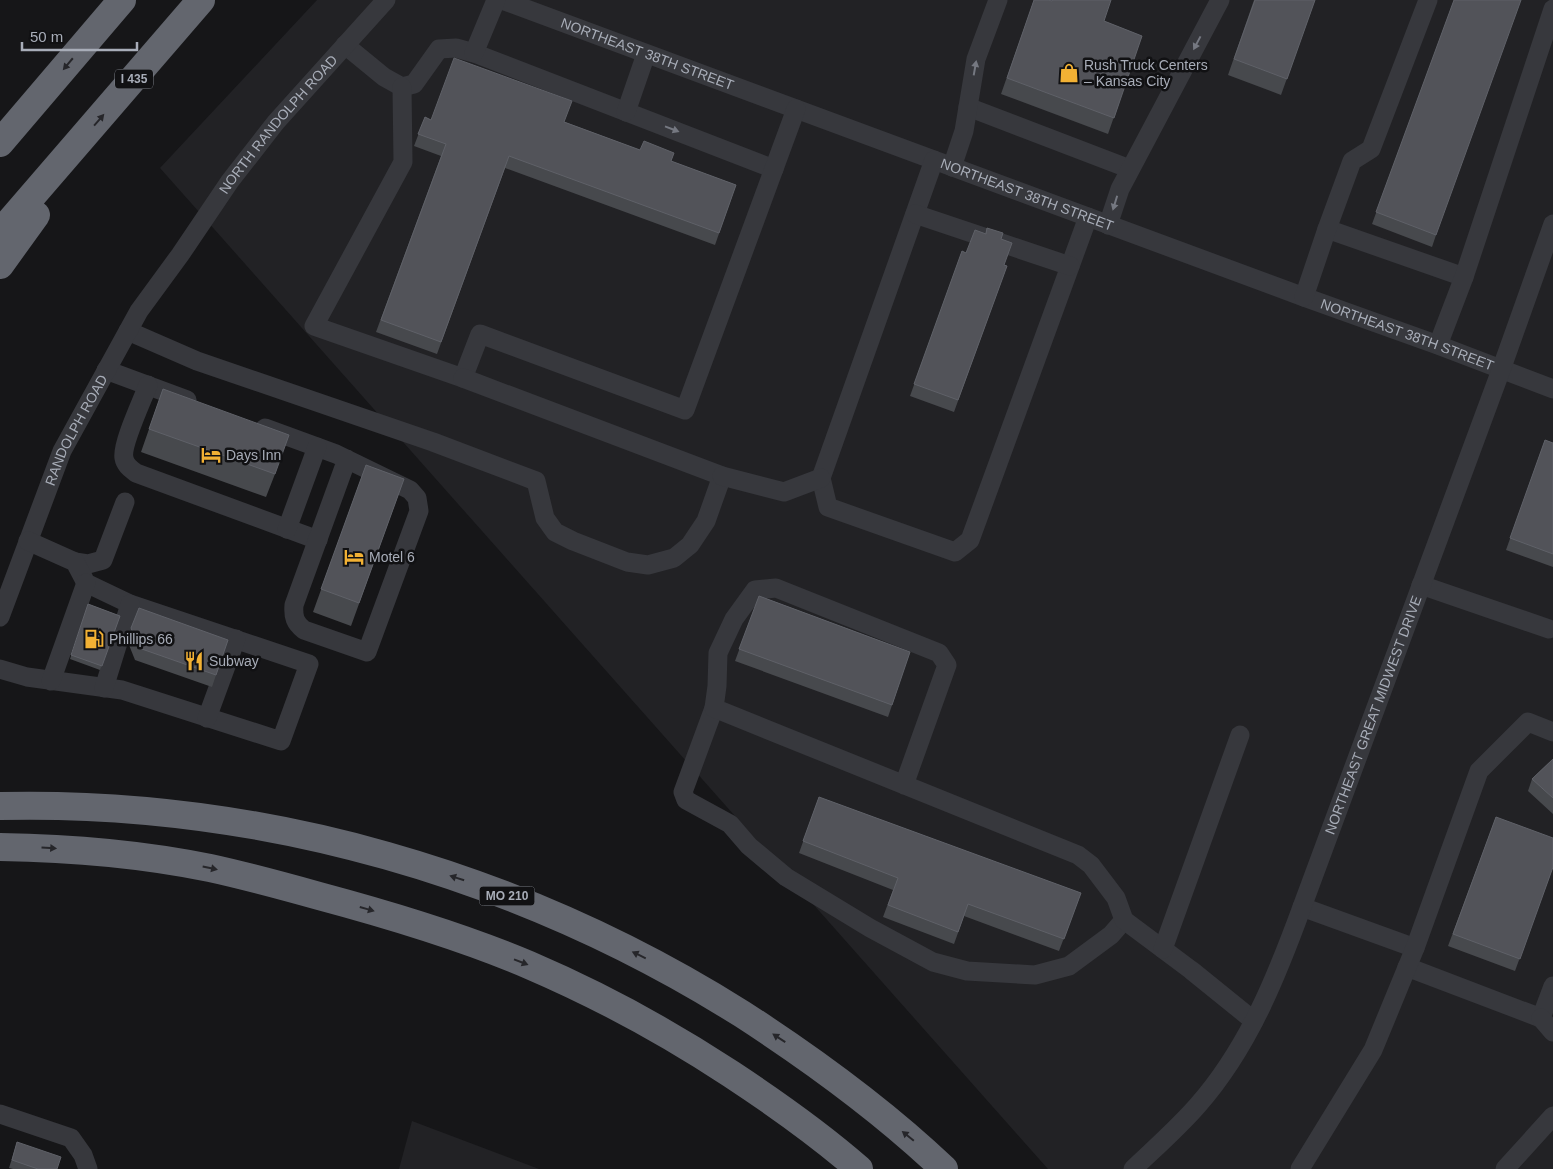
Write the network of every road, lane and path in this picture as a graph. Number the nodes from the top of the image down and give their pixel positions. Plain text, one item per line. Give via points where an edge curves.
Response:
1 (122, 0) edge
2 (201, 0) edge
3 (386, 0) edge
4 (496, 0) edge
5 (502, 0) edge
6 (998, 0) edge
7 (1220, 0) edge
8 (1428, 0) edge
9 (1553, 9) edge
10 (345, 45) junction
11 (474, 53) junction
12 (646, 54) junction
13 (402, 88) junction
14 (968, 107) junction
15 (796, 109) junction
16 (626, 112) junction
17 (0, 143) edge
18 (66, 156) junction
19 (934, 160) junction
20 (952, 167) junction
21 (774, 169) junction
22 (1130, 169) junction
23 (915, 214) junction
24 (1088, 217) junction
25 (1553, 224) edge
26 (1108, 225) junction
27 (1327, 229) junction
28 (0, 233) edge
29 (180, 255) joint
30 (0, 265) edge
31 (1070, 266) junction
32 (1464, 277) junction
33 (1304, 298) junction
34 (128, 331) junction
35 (1438, 345) junction
36 (106, 370) junction
37 (1501, 370) junction
38 (463, 378) junction
39 (148, 385) junction
40 (1553, 389) edge
41 (204, 406) edge
42 (251, 423) edge
43 (317, 447) junction
44 (347, 459) junction
45 (722, 476) junction
46 (821, 478) junction
47 (125, 502) dead end
48 (287, 529) junction
49 (318, 540) junction
50 (28, 541) junction
51 (75, 562) junction
52 (86, 583) junction
53 (1421, 585) junction
54 (130, 604) junction
55 (0, 617) edge
56 (1549, 629) dead end
57 (236, 640) junction
58 (0, 669) edge
59 (51, 680) junction
60 (104, 688) junction
61 (714, 708) junction
62 (207, 718) junction
63 (1553, 732) edge
64 (1240, 735) dead end
65 (904, 785) junction
66 (0, 806) edge
67 (0, 847) edge
68 (1302, 907) junction
69 (1124, 920) junction
70 (1415, 948) junction
71 (1163, 949) junction
72 (1407, 966) junction
73 (1553, 986) edge
74 (1254, 1021) junction
75 (1547, 1025) edge
76 (0, 1114) edge
77 (1553, 1116) edge
78 (88, 1169) edge
79 (859, 1169) edge
80 (944, 1169) edge
81 (1133, 1169) edge
82 (1300, 1169) edge
83 (1504, 1169) edge

1 -> 17 highway
18 -> 2 highway, I 435
3 - 10 street, NORTH RANDOLPH ROAD
4 - 11 street
5 - 12 street, NORTHEAST 38TH STREET
14 -> 6 street via 976,60
7 -> 22 street
8 - 27 street via 1371,149 1352,161
9 - 32 street
10 - 13 street
10 - 29 street, NORTH RANDOLPH ROAD via 235,173
11 - 13 street via 456,48 439,49 414,84
11 - 16 street
12 - 15 street, NORTHEAST 38TH STREET
12 - 16 street
13 - 38 street via 404,162 314,326
14 - 20 street
14 - 22 street
15 - 19 street, NORTHEAST 38TH STREET
15 - 21 street
16 -> 21 street
18 - 28 highway, I 435
18 - 30 highway via 31,224
19 - 20 street, NORTHEAST 38TH STREET
19 - 23 street
20 - 24 street, NORTHEAST 38TH STREET
21 - 38 street via 685,410 480,334
22 -> 26 street
23 - 31 street
23 - 46 street
24 - 26 street, NORTHEAST 38TH STREET
24 - 31 street
25 - 37 street, NORTHEAST GREAT MIDWEST DRIVE
26 - 33 street, NORTHEAST 38TH STREET
27 - 32 street
27 - 33 street
29 - 34 street, RANDOLPH ROAD via 138,311
31 - 46 street via 970,540 955,552 828,507
32 - 35 street
33 - 35 street, NORTHEAST 38TH STREET
34 - 36 street, RANDOLPH ROAD
34 - 45 street via 197,361 536,481 545,518 555,532 627,562 648,565 674,558 690,545 706,521
35 - 37 street, NORTHEAST 38TH STREET
36 - 39 street
36 - 50 street, RANDOLPH ROAD via 62,451
37 - 40 street, NORTHEAST 38TH STREET
37 - 53 street, NORTHEAST GREAT MIDWEST DRIVE
38 - 45 street
39 - 41 street
39 - 48 street via 126,445 123,457 127,466 136,473
42 - 43 street
43 - 44 street
43 - 48 street
44 - 49 street
44 - 49 street via 410,490 417,498 419,512 367,652 304,630 293,616
45 - 46 street via 784,492
47 - 51 street via 103,560 88,564
48 - 49 street
50 - 51 street
50 - 55 street, RANDOLPH ROAD
51 - 52 street
52 - 54 street
52 - 59 street
53 - 56 street
53 - 68 street, NORTHEAST GREAT MIDWEST DRIVE
54 - 57 street
54 - 60 street
57 - 62 street
57 - 62 street via 308,664 281,741
58 - 59 street via 28,678
59 - 60 street
60 - 62 street via 122,690
61 - 65 street
61 - 65 street via 718,653 734,619 755,590 776,588 939,653 947,665
61 - 69 street via 683,792 686,800 730,824 755,852 786,878 933,962 967,971 1035,975 1069,966 1111,935
63 - 70 street via 1528,722 1479,771
64 - 71 street
65 - 69 street via 1078,854 1106,883
80 -> 66 highway, MO 210 via 881,1114 821,1068 719,1000 597,934 492,890 387,855 249,824 138,810 53,805
67 -> 79 highway via 98,852 208,868 343,902 449,934 529,965 664,1032 772,1101
68 - 70 street
68 - 74 street, NORTHEAST GREAT MIDWEST DRIVE via 1280,966
69 - 71 street
70 - 72 street
71 - 74 street
72 - 75 street
72 - 82 street via 1373,1050
73 - 75 street
74 - 81 street, NORTHEAST GREAT MIDWEST DRIVE via 1220,1077 1198,1105
76 - 78 street via 72,1138
77 - 83 street

